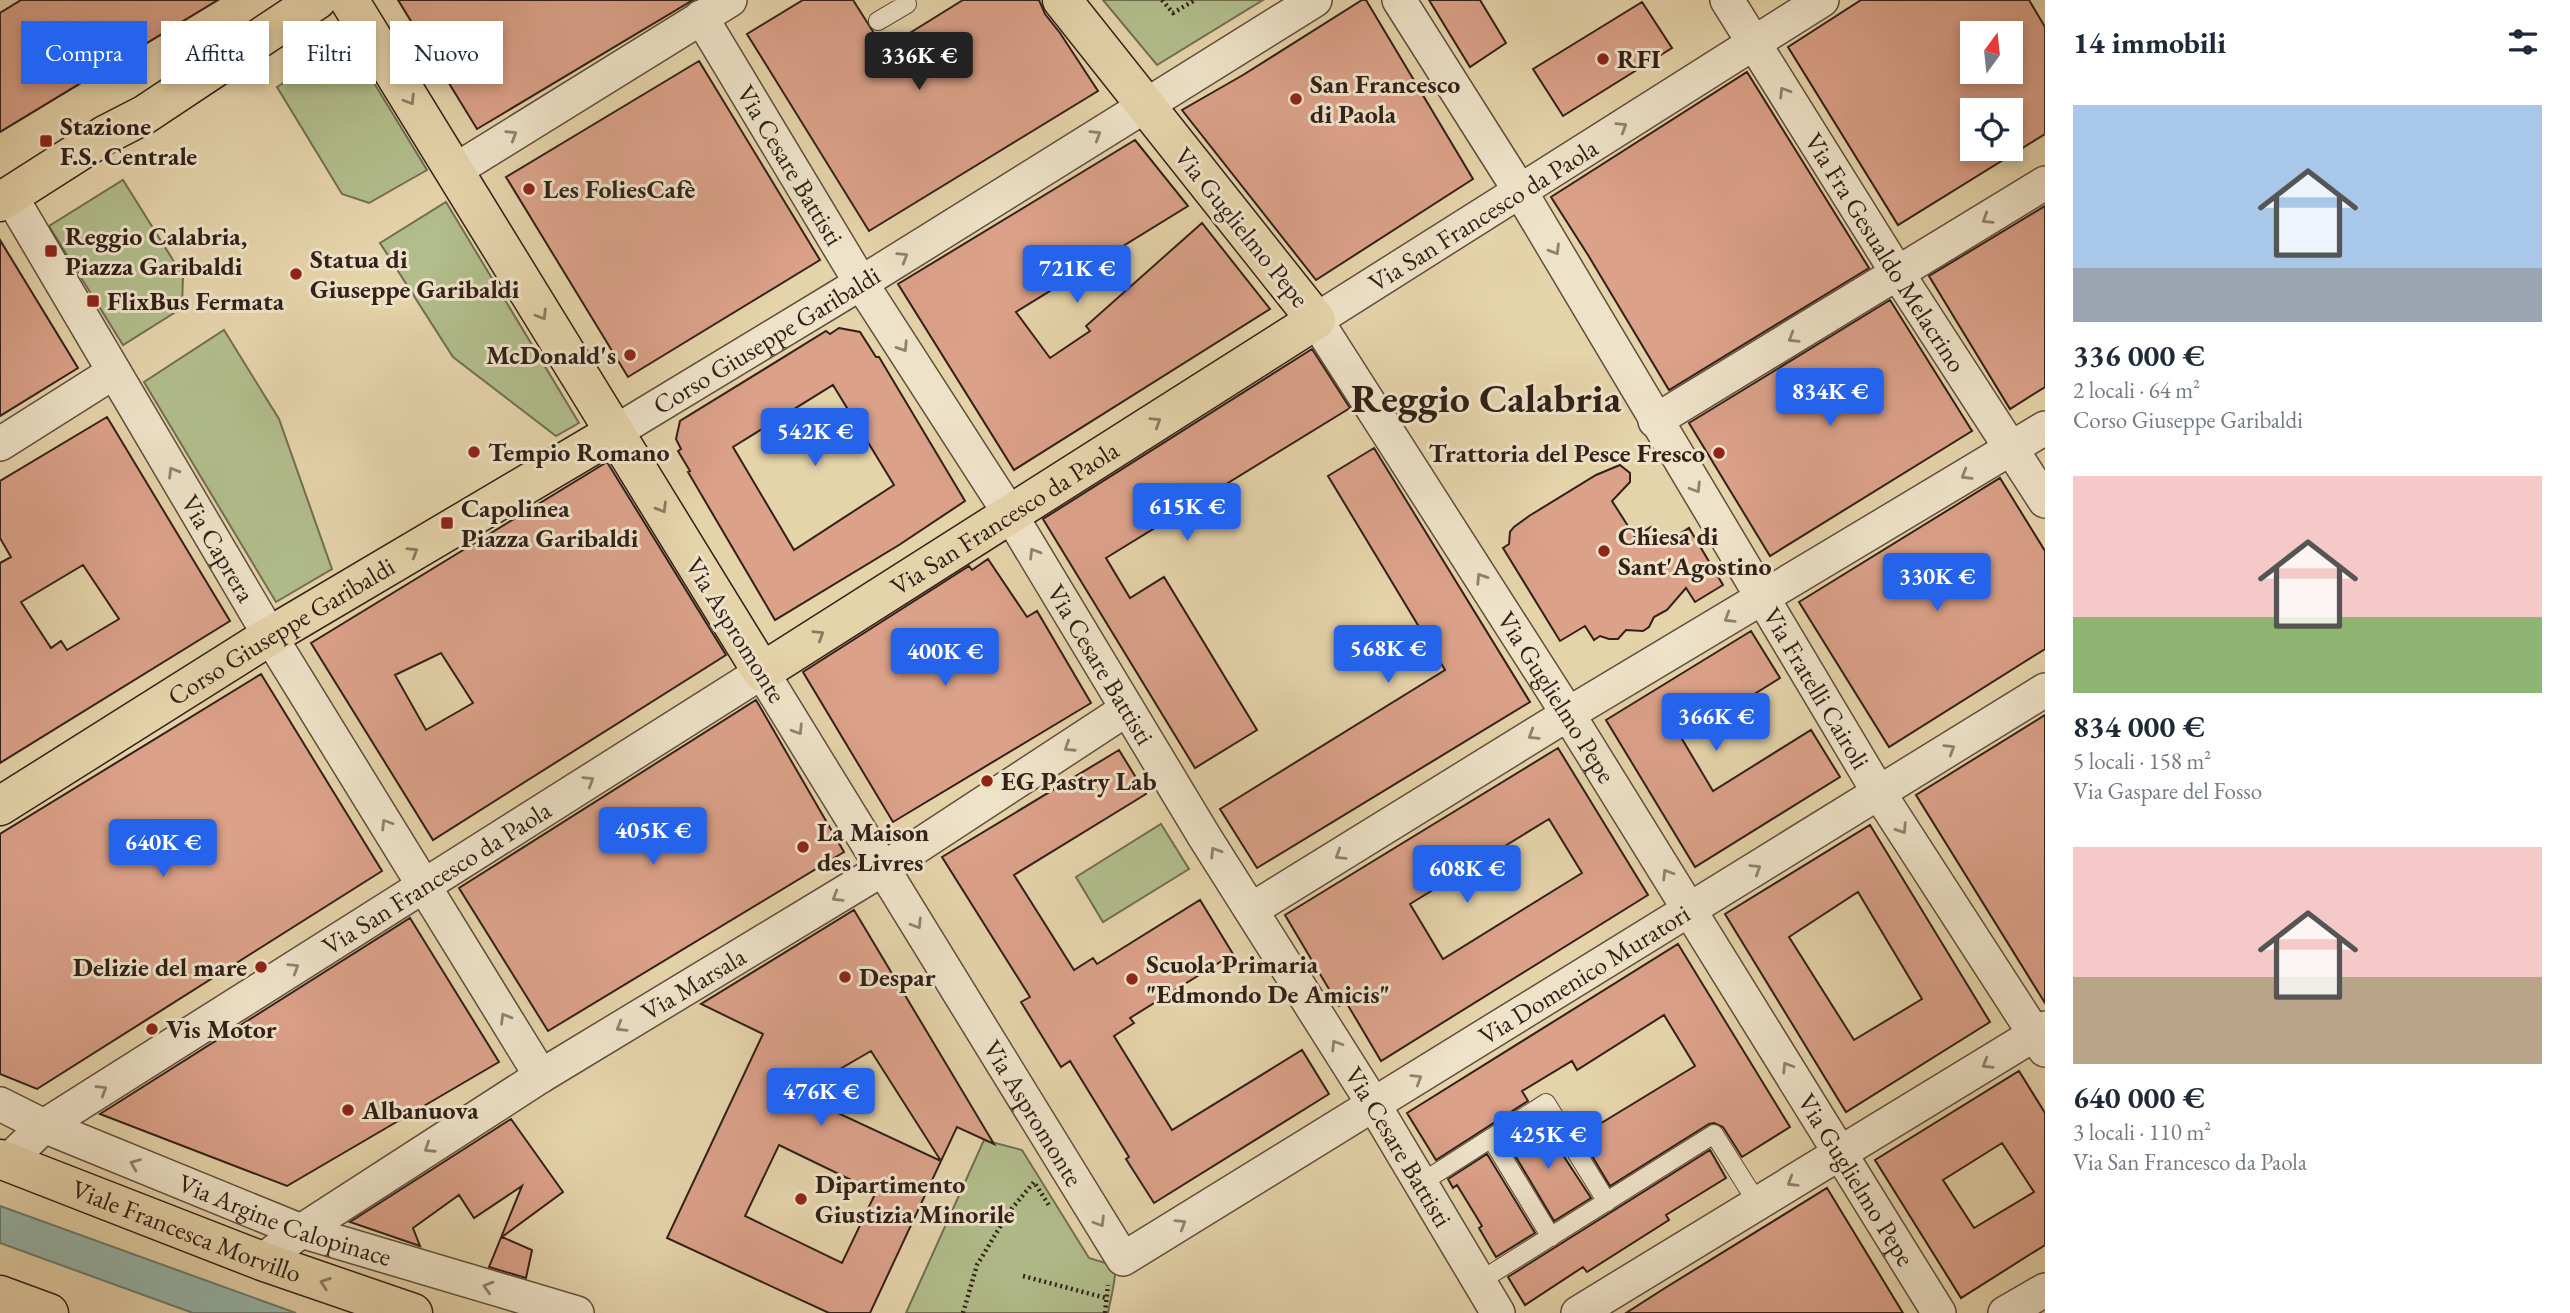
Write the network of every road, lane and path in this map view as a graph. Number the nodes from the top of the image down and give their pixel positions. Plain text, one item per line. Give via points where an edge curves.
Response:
1 (317, 0) edge
2 (349, 0) edge
3 (730, 0) edge
4 (904, 0) edge
5 (1062, 0) edge
6 (1162, 0) edge
7 (1195, 0) edge
8 (1315, 0) edge
9 (1399, 0) edge
10 (1727, 0) edge
11 (1822, 0) edge
12 (701, 18) junction
13 (878, 21) dead end
14 (1754, 44) junction
15 (1144, 104) junction
16 (454, 171) junction
17 (2045, 183) edge
18 (1520, 191) junction
19 (5, 199) edge
20 (1899, 274) junction
21 (861, 283) junction
22 (1316, 320) junction
23 (114, 372) junction
24 (1655, 421) junction
25 (2045, 428) edge
26 (615, 432) junction
27 (0, 444) edge
28 (2012, 447) junction
29 (2045, 501) edge
30 (1010, 514) junction
31 (1764, 597) junction
32 (270, 636) junction
33 (762, 672) junction
34 (2045, 690) edge
35 (1126, 709) junction
36 (1568, 714) junction
37 (1879, 793) junction
38 (0, 806) edge
39 (883, 869) junction
40 (424, 886) junction
41 (1251, 910) junction
42 (1689, 910) junction
43 (2042, 1038) edge
44 (541, 1076) junction
45 (0, 1104) edge
46 (1374, 1105) junction
47 (44, 1126) junction
48 (1491, 1138) junction
49 (1840, 1153) junction
50 (4, 1160) edge
51 (1034, 1182) dead end
52 (1421, 1184) junction
53 (1606, 1202) junction
54 (1758, 1204) junction
55 (301, 1231) junction
56 (1551, 1237) junction
57 (1123, 1259) joint
58 (262, 1261) junction
59 (1023, 1276) dead end
60 (1480, 1281) junction
61 (2045, 1290) edge
62 (0, 1294) edge
63 (49, 1313) edge
64 (413, 1313) edge
65 (577, 1313) edge
66 (963, 1313) edge
67 (1105, 1313) edge
68 (1498, 1313) edge
69 (1578, 1313) edge
70 (1938, 1313) edge
71 (2006, 1313) edge

1 - 19 main road via 144,115
2 -> 16 main road, Via Aspromonte
3 - 12 street
4 - 13 lane via 907,4
5 - 15 main road, Via Guglielmo Pepe
6 - 7 path via 1173,13
8 - 15 street, Corso Giuseppe Garibaldi
9 - 18 street, Via Fratelli Cairoli
10 - 14 street, Via Fra Gesualdo Melacrino
11 - 14 street, Via San Francesco da Paola
16 -> 12 street
12 - 21 street, Via Cesare Battisti
18 -> 14 street, Via San Francesco da Paola
20 -> 14 street, Via Fra Gesualdo Melacrino
21 -> 15 street, Corso Giuseppe Garibaldi
15 - 22 main road, Via Guglielmo Pepe
16 -> 26 main road, Via Aspromonte
17 -> 20 street
18 - 22 street, Via San Francesco da Paola
18 -> 24 street, Via Fratelli Cairoli
19 - 23 street, Via Caprera
20 -> 24 street
20 - 28 street, Via Fra Gesualdo Melacrino
21 - 26 street, Corso Giuseppe Garibaldi
21 -> 30 street, Via Cesare Battisti
30 -> 22 main road, Via San Francesco da Paola
36 -> 22 street, Via Guglielmo Pepe
23 - 27 street
32 -> 23 street, Via Caprera
24 -> 31 street, Via Fratelli Cairoli
25 - 28 street
32 -> 26 main road, Corso Giuseppe Garibaldi
26 -> 33 main road, Via Aspromonte
28 - 29 street, Via Fra Gesualdo Melacrino
28 -> 31 street
33 -> 30 main road, Via San Francesco da Paola
35 -> 30 street, Via Cesare Battisti
31 -> 36 street
31 - 37 street, Via Fratelli Cairoli
32 - 38 main road, Corso Giuseppe Garibaldi
40 -> 32 street, Via Caprera
33 -> 39 street, Via Aspromonte
40 -> 33 street, Via San Francesco da Paola
37 -> 34 street, Via Domenico Muratori
35 -> 39 street, Via Marsala
41 -> 35 street, Via Cesare Battisti
36 -> 41 street
42 -> 36 street, Via Guglielmo Pepe
42 -> 37 street, Via Domenico Muratori
37 -> 43 street, Via Fratelli Cairoli
39 -> 44 street, Via Marsala
39 -> 57 street, Via Aspromonte
44 -> 40 street, Via Caprera
47 -> 40 street, Via San Francesco da Paola
46 -> 41 street, Via Cesare Battisti
46 -> 42 street, Via Domenico Muratori
49 -> 42 street, Via Guglielmo Pepe
43 -> 49 street
44 -> 55 street, Via Marsala
45 - 47 street, Via Argine Calopinace
46 - 52 street, Via Cesare Battisti
57 -> 46 street, Via Domenico Muratori
47 - 50 street, Via San Francesco da Paola
55 -> 47 street, Via Argine Calopinace
48 - 52 lane
48 - 53 lane via 1546,1103
48 - 56 lane
49 -> 54 street
49 - 70 street, Via Guglielmo Pepe
50 - 58 main road, Viale Francesca Morvillo
51 - 66 path via 1009,1212 977,1265
52 - 60 street, Via Cesare Battisti
53 - 54 lane via 1714,1134
53 - 56 lane
54 - 69 street
55 - 58 street, Via Marsala
65 -> 55 street, Via Argine Calopinace
56 - 60 lane
64 -> 58 main road, Viale Francesca Morvillo
59 - 67 path via 1106,1297
60 - 68 street, Via Cesare Battisti
61 - 71 street
62 - 63 main road

